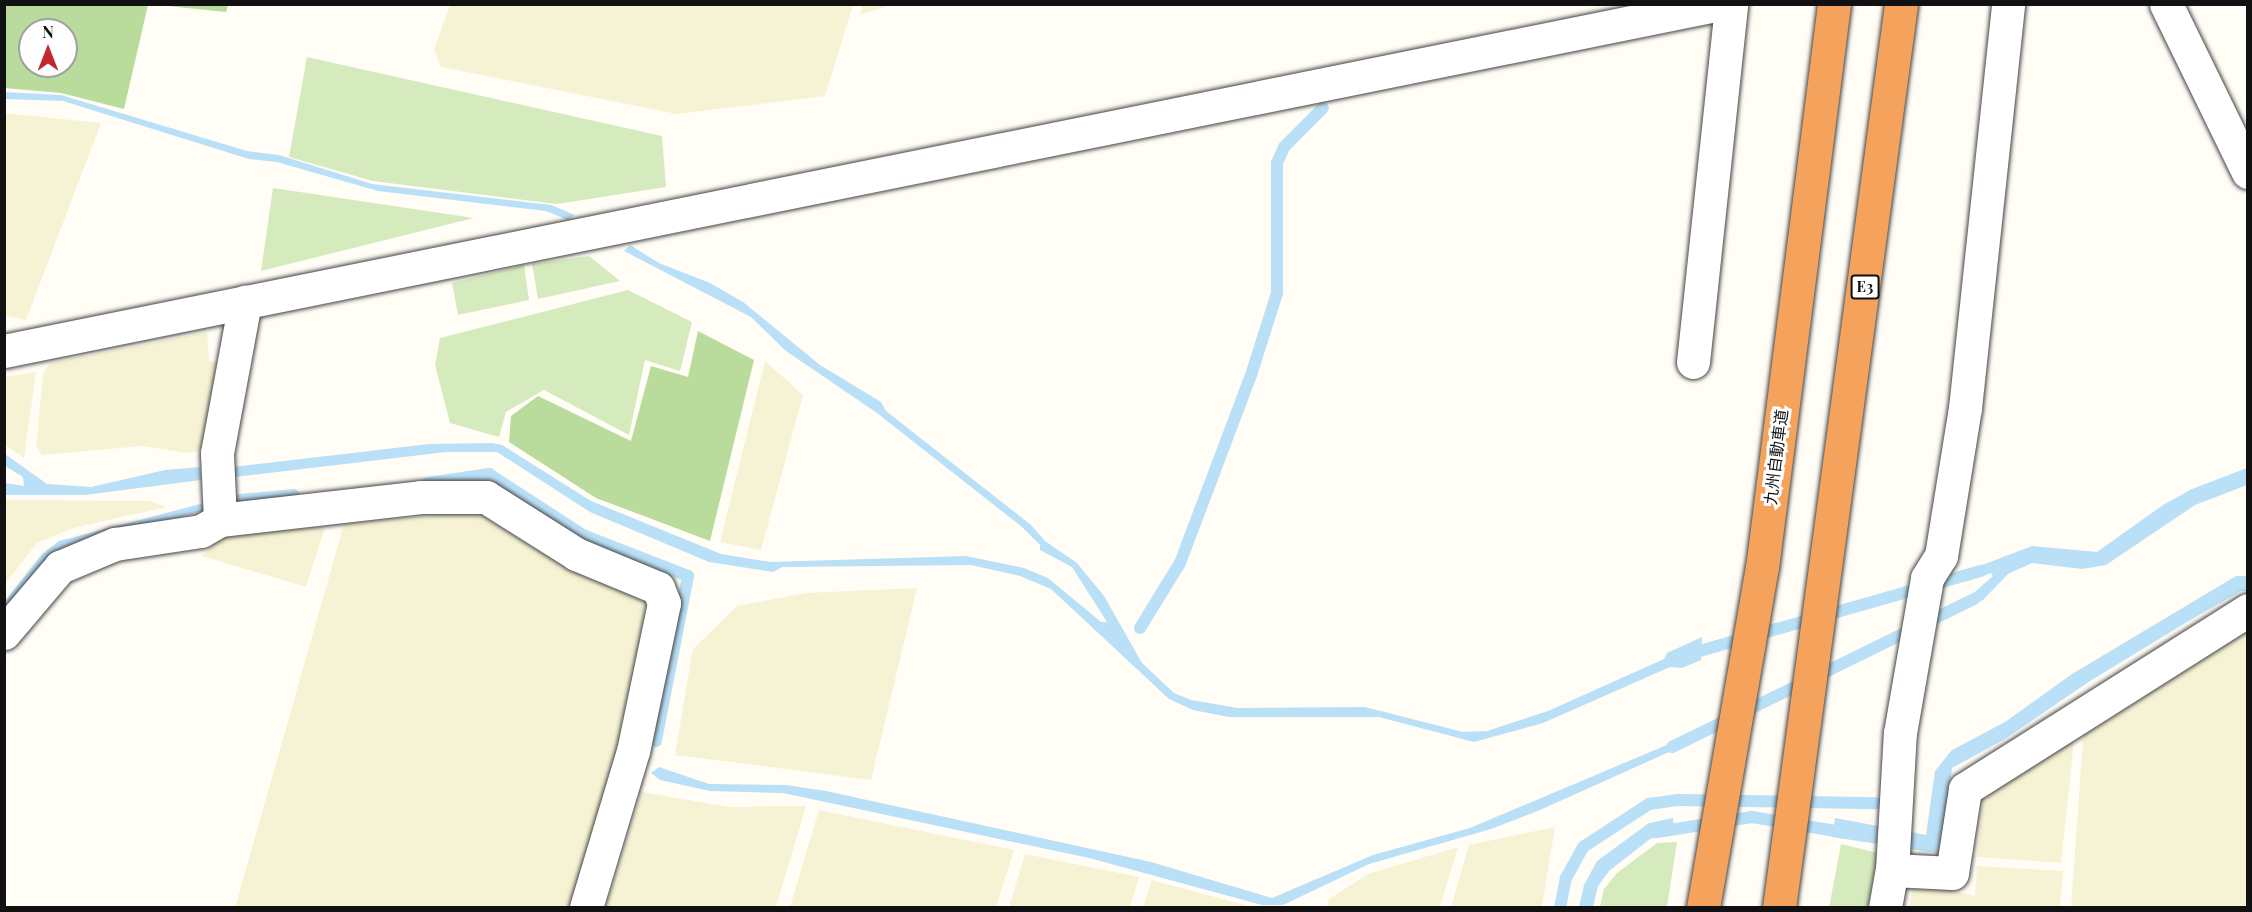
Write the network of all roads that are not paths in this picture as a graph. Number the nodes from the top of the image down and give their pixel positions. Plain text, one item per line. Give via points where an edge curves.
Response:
1 (1720, 4) edge
2 (1731, 4) edge
3 (1834, 4) edge
4 (1901, 4) edge
5 (2008, 4) edge
6 (2166, 4) edge
7 (2247, 172) edge
8 (245, 302) junction
9 (4, 351) edge
10 (1693, 362) dead end
11 (220, 520) junction
12 (2247, 610) edge
13 (4, 633) edge
14 (1892, 870) junction
15 (1705, 895) edge
16 (1779, 904) edge
17 (586, 908) edge
18 (1885, 908) edge

1 - 8 street
2 - 10 street
3 - 15 highway, 九州自動車道 via 1762,568
4 - 16 highway, E3
5 - 14 street via 1965,408 1941,556 1927,578 1900,733
6 - 7 street
8 - 9 street
8 - 11 street via 217,453
11 - 13 street via 201,531 116,544 60,567
11 - 17 street via 421,497 486,497 576,555 658,588 664,603 635,742
12 - 14 street via 1965,789 1952,873
14 - 18 street

